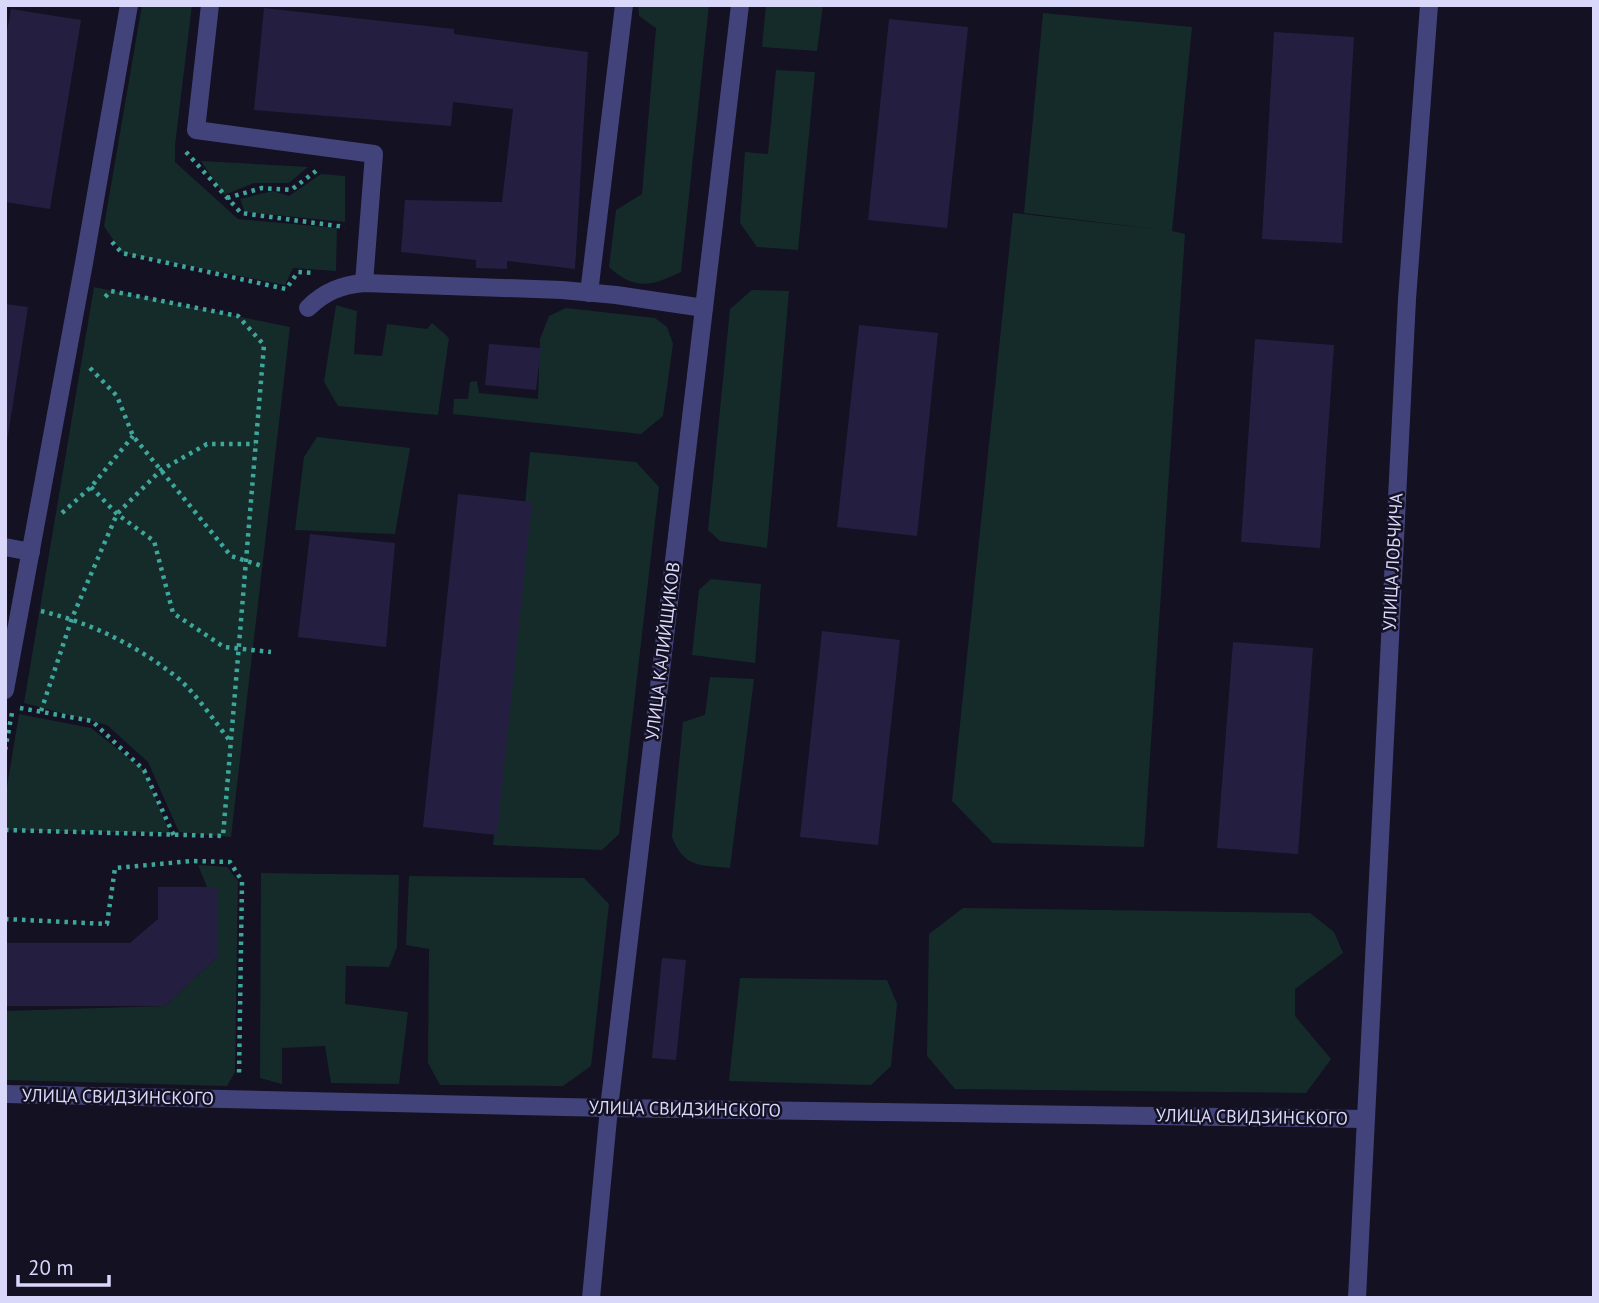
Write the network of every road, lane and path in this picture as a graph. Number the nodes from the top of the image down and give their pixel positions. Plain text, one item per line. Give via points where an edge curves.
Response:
1 (128, 5) edge
2 (210, 5) edge
3 (624, 5) edge
4 (740, 5) edge
5 (1429, 5) edge
6 (195, 149) dead end
7 (322, 167) dead end
8 (227, 198) junction
9 (349, 228) dead end
10 (103, 233) dead end
11 (323, 274) dead end
12 (364, 284) junction
13 (589, 293) junction
14 (97, 304) dead end
15 (308, 308) dead end
16 (704, 308) junction
17 (82, 359) dead end
18 (133, 436) junction
19 (255, 444) junction
20 (161, 470) junction
21 (91, 487) junction
22 (117, 514) junction
23 (57, 517) dead end
24 (5, 547) edge
25 (31, 552) junction
26 (246, 561) junction
27 (262, 566) dead end
28 (30, 608) dead end
29 (72, 618) junction
30 (240, 648) junction
31 (271, 652) dead end
32 (5, 690) edge
33 (41, 711) junction
34 (231, 742) junction
35 (5, 750) edge
36 (5, 830) edge
37 (174, 835) junction
38 (5, 919) edge
39 (236, 1080) dead end
40 (5, 1094) edge
41 (609, 1108) junction
42 (1365, 1119) junction
43 (591, 1298) edge
44 (1357, 1298) edge

1 - 25 street
2 - 12 street via 196,130 374,154
3 - 13 street
4 - 16 street, УЛИЦА КАЛИЙЩИКОВ
5 - 42 street, УЛИЦА ЛОБЧИЧА via 1407,299
6 - 8 path via 182,148
7 - 8 path via 291,190 262,188
8 - 9 path via 241,213
10 - 11 path via 122,253 286,289 298,272
12 - 13 street
12 - 15 street via 333,290
13 - 16 street
14 - 19 path via 111,291 238,316 264,345
16 - 41 street, УЛИЦА КАЛИЙЩИКОВ
17 - 18 path via 117,396
18 - 20 path
18 - 21 path
19 - 20 path via 207,444
19 - 26 path
20 - 22 path
20 - 26 path via 231,556
21 - 22 path
21 - 23 path
22 - 29 path
22 - 30 path via 154,541 173,614 224,647
24 - 25 street
25 - 32 street
26 - 27 path
26 - 30 path
28 - 29 path
29 - 33 path
29 - 34 path via 126,642 181,681
30 - 31 path
30 - 34 path
33 - 35 path via 13,706
33 - 37 path via 92,721 144,770
34 - 37 path via 223,835
36 - 37 path
38 - 39 path via 107,924 115,868 230,862 242,881 241,1074
40 - 41 street, УЛИЦА СВИДЗИНСКОГО
41 - 42 street, УЛИЦА СВИДЗИНСКОГО
41 - 43 street, УЛИЦА КАЛИЙЩИКОВ
42 - 44 street, УЛИЦА ЛОБЧИЧА

